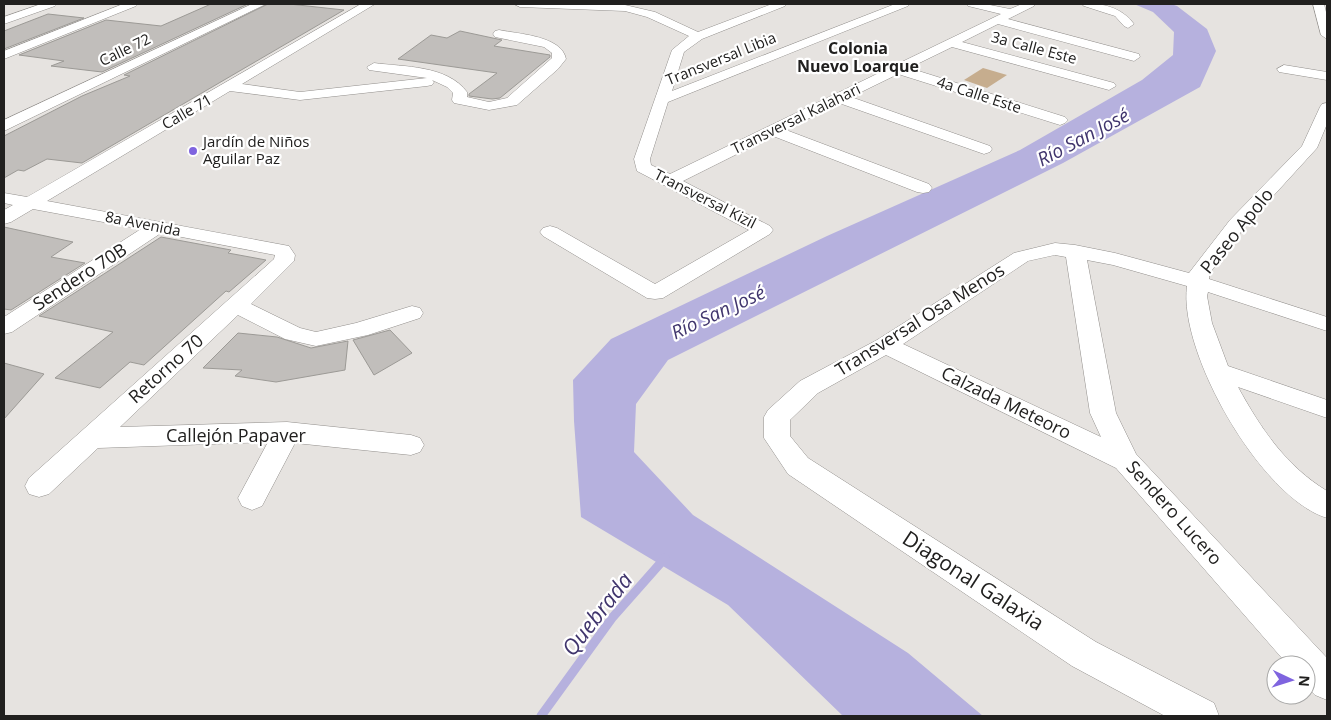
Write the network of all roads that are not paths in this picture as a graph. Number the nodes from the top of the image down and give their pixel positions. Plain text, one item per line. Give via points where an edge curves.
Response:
1 (51, 4) edge
2 (132, 4) edge
3 (260, 4) edge
4 (369, 4) edge
5 (520, 4) edge
6 (773, 4) edge
7 (780, 4) edge
8 (904, 4) edge
9 (972, 4) edge
10 (1030, 4) edge
11 (1088, 4) edge
12 (1318, 4) edge
13 (1011, 13) junction
14 (997, 20) junction
15 (4, 21) edge
16 (1128, 24) dead end
17 (499, 34) dead end
18 (1327, 35) edge
19 (698, 36) junction
20 (951, 42) junction
21 (4, 55) edge
22 (1134, 56) dead end
23 (374, 67) dead end
24 (897, 69) junction
25 (1284, 69) dead end
26 (1327, 76) edge
27 (446, 79) junction
28 (1109, 86) dead end
29 (229, 87) junction
30 (839, 98) junction
31 (661, 100) junction
32 (1327, 107) edge
33 (1060, 120) dead end
34 (4, 126) edge
35 (775, 131) junction
36 (984, 149) dead end
37 (669, 181) junction
38 (923, 188) dead end
39 (4, 198) edge
40 (31, 202) junction
41 (4, 218) edge
42 (157, 227) junction
43 (550, 232) dead end
44 (282, 250) joint
45 (1075, 251) junction
46 (1197, 282) junction
47 (236, 305) junction
48 (412, 313) dead end
49 (1327, 324) edge
50 (4, 327) edge
51 (885, 345) junction
52 (1217, 371) junction
53 (1327, 409) edge
54 (777, 418) joint
55 (287, 432) junction
56 (91, 438) junction
57 (411, 445) dead end
58 (1126, 462) junction
59 (39, 486) dead end
60 (252, 498) dead end
61 (1327, 506) edge
62 (1327, 683) edge
63 (1201, 716) edge

1 - 15 street
2 - 21 street
3 - 34 street, Calle 72
4 - 29 street, Calle 71
5 - 19 street via 625,8 651,14
6 - 7 street
7 - 19 street, Transversal Kizil
8 - 31 street, Transversal Libia
9 - 13 street
10 - 13 street, Transversal Kalahari
11 - 16 street via 1118,14
12 - 18 street
13 - 14 street, Transversal Kalahari
14 - 20 street, Transversal Kalahari
14 - 22 street
17 - 27 street via 548,44 558,52 559,59 512,102 489,106 459,100 460,92
19 - 31 street, Transversal Kizil via 678,50
20 - 24 street, Transversal Kalahari
20 - 28 street, 3a Calle Este
23 - 27 street
24 - 30 street, Transversal Kalahari
24 - 33 street, 4a Calle Este
25 - 26 street
27 - 29 street via 300,96
29 - 40 street, Calle 71
30 - 35 street, Transversal Kalahari
30 - 36 street
31 - 37 street, Transversal Kizil via 642,159 643,167
32 - 46 street, Paseo Apolo via 1309,148 1237,224 1199,274
35 - 37 street, Transversal Kalahari
35 - 38 street
37 - 43 street, Transversal Kizil via 763,230 655,293
39 - 40 street, 8a Avenida
40 - 41 street, Calle 71
40 - 42 street, 8a Avenida
42 - 44 street, 8a Avenida
42 - 50 street, Sendero 70B
44 - 47 street, Retorno 70 via 284,261
45 - 46 street, Transversal Osa Menos
45 - 51 street, Transversal Osa Menos via 1055,249 1021,257
45 - 58 street, Sendero Lucero via 1103,413
46 - 49 street, Transversal Osa Menos
46 - 52 street, Paseo Apolo via 1198,317
47 - 48 street via 293,334 316,339 360,330
47 - 56 street, Retorno 70
51 - 54 street, Transversal Osa Menos via 809,387
51 - 58 street, Calzada Meteoro
52 - 53 street
52 - 61 street, Paseo Apolo via 1254,439 1289,479
54 - 63 street, Diagonal Galaxia via 777,438 798,466 1084,654
55 - 56 street, Callejón Papaver
55 - 57 street, Callejón Papaver
55 - 60 street
56 - 59 street, Retorno 70
58 - 62 street, Sendero Lucero

